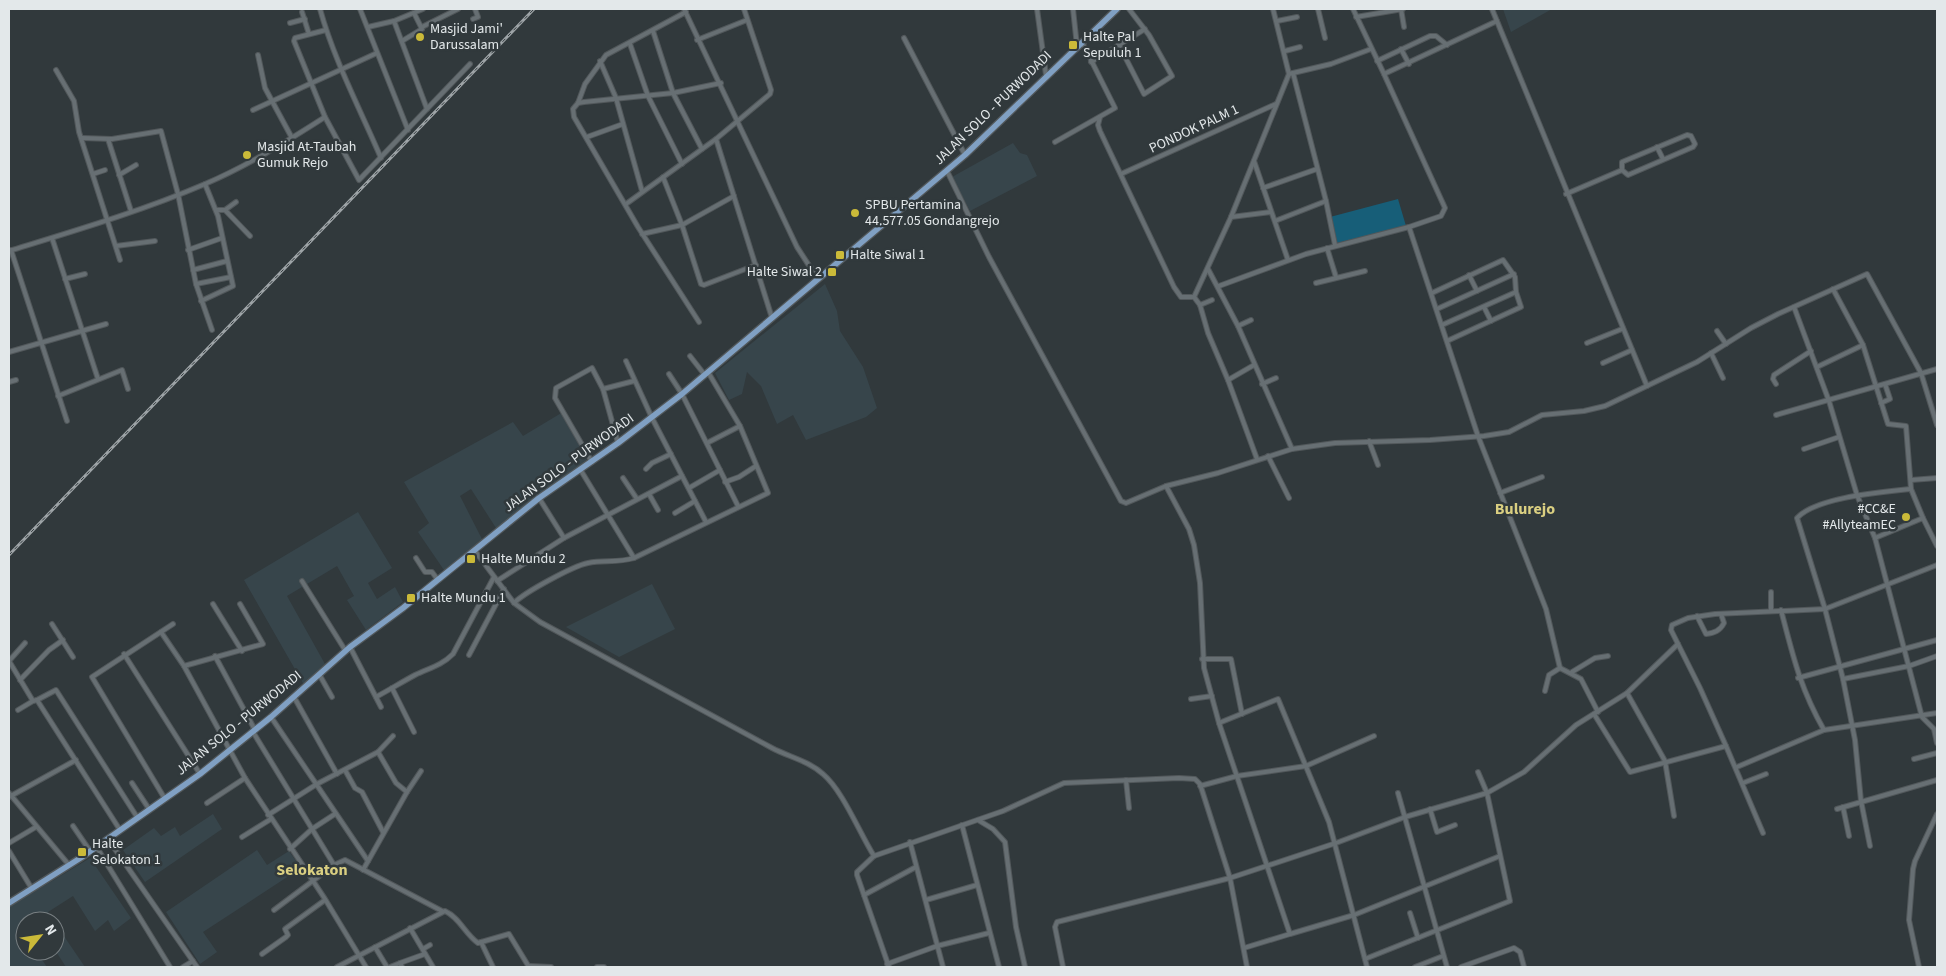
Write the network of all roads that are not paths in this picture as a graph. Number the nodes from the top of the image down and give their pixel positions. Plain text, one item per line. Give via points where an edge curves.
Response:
1 (320, 9) edge
2 (423, 9) edge
3 (458, 9) edge
4 (475, 9) edge
5 (744, 9) edge
6 (1037, 9) edge
7 (1074, 9) edge
8 (1117, 9) edge
9 (1129, 9) edge
10 (1273, 9) edge
11 (1318, 9) edge
12 (1352, 9) edge
13 (1400, 9) edge
14 (1492, 9) edge
15 (361, 10) edge
16 (685, 11) edge
17 (302, 12) dead end
18 (414, 13) junction
19 (1297, 17) dead end
20 (1356, 17) junction
21 (304, 19) junction
22 (473, 19) dead end
23 (747, 20) junction
24 (394, 21) junction
25 (1277, 21) junction
26 (1497, 21) junction
27 (290, 23) dead end
28 (368, 27) junction
29 (422, 27) junction
30 (1404, 27) dead end
31 (1145, 29) junction
32 (653, 31) junction
33 (327, 33) junction
34 (310, 34) junction
35 (904, 38) dead end
36 (1325, 38) dead end
37 (697, 40) junction
38 (402, 41) junction
39 (630, 44) junction
40 (1080, 44) junction
41 (1119, 45) junction
42 (1447, 45) junction
43 (1300, 47) dead end
44 (1371, 49) junction
45 (1401, 49) junction
46 (1285, 51) junction
47 (377, 54) junction
48 (258, 55) dead end
49 (600, 61) junction
50 (1377, 61) junction
51 (1091, 62) junction
52 (470, 64) dead end
53 (1408, 64) junction
54 (342, 68) junction
55 (56, 70) dead end
56 (1291, 74) junction
57 (1384, 74) junction
58 (1046, 75) junction
59 (311, 83) junction
60 (720, 83) junction
61 (673, 93) junction
62 (648, 96) junction
63 (616, 98) junction
64 (271, 102) junction
65 (578, 103) junction
66 (1276, 104) junction
67 (427, 109) junction
68 (253, 110) dead end
69 (325, 117) junction
70 (1100, 117) junction
71 (737, 122) junction
72 (623, 124) junction
73 (408, 130) junction
74 (587, 136) junction
75 (82, 138) junction
76 (292, 138) junction
77 (108, 139) junction
78 (716, 139) junction
79 (1055, 142) dead end
80 (1657, 147) junction
81 (702, 149) junction
82 (965, 155) junction
83 (381, 158) junction
84 (1254, 160) junction
85 (1663, 160) junction
86 (682, 164) junction
87 (136, 165) dead end
88 (1317, 169) junction
89 (105, 170) dead end
90 (1622, 170) junction
91 (946, 171) junction
92 (93, 174) junction
93 (1121, 174) junction
94 (119, 175) junction
95 (663, 177) junction
96 (205, 184) junction
97 (1263, 188) junction
98 (642, 191) junction
99 (178, 194) junction
100 (1566, 194) junction
101 (734, 196) junction
102 (1326, 201) junction
103 (236, 202) dead end
104 (626, 204) junction
105 (216, 210) junction
106 (225, 210) junction
107 (131, 211) junction
108 (1271, 212) junction
109 (1231, 217) junction
110 (107, 219) junction
111 (1275, 221) junction
112 (682, 225) junction
113 (1409, 228) junction
114 (642, 234) junction
115 (250, 236) dead end
116 (52, 238) junction
117 (222, 238) junction
118 (155, 241) dead end
119 (116, 246) junction
120 (1335, 246) junction
121 (1327, 248) junction
122 (188, 250) junction
123 (10, 251) edge
124 (120, 260) dead end
125 (1288, 260) junction
126 (227, 261) junction
127 (756, 265) junction
128 (1208, 269) junction
129 (193, 270) junction
130 (1365, 271) dead end
131 (85, 274) dead end
132 (1514, 274) junction
133 (823, 275) junction
134 (231, 276) junction
135 (1469, 276) junction
136 (1336, 277) junction
137 (65, 279) junction
138 (1316, 283) dead end
139 (196, 284) junction
140 (1218, 286) junction
141 (1832, 288) junction
142 (1477, 291) junction
143 (1516, 292) junction
144 (1432, 293) junction
145 (1194, 298) junction
146 (1212, 300) dead end
147 (201, 301) junction
148 (1200, 305) junction
149 (1484, 306) junction
150 (1794, 308) junction
151 (1437, 309) junction
152 (772, 319) junction
153 (1251, 320) dead end
154 (1491, 321) junction
155 (699, 322) dead end
156 (106, 324) dead end
157 (1238, 326) junction
158 (1442, 326) junction
159 (1622, 329) junction
160 (212, 330) dead end
161 (81, 331) junction
162 (1717, 331) dead end
163 (1447, 341) junction
164 (1587, 343) dead end
165 (41, 344) junction
166 (1726, 344) junction
167 (1863, 345) junction
168 (1632, 350) junction
169 (1811, 351) junction
170 (9, 352) edge
171 (1711, 353) junction
172 (690, 356) dead end
173 (626, 361) dead end
174 (1603, 363) dead end
175 (1254, 365) junction
176 (1817, 367) junction
177 (1937, 369) edge
178 (706, 373) junction
179 (669, 374) dead end
180 (1921, 374) junction
181 (1276, 378) dead end
182 (1723, 378) dead end
183 (98, 379) junction
184 (16, 380) dead end
185 (1228, 380) junction
186 (634, 381) junction
187 (9, 382) edge
188 (1262, 384) junction
189 (1776, 384) dead end
190 (1886, 384) junction
191 (1647, 386) junction
192 (1877, 386) junction
193 (128, 389) dead end
194 (603, 389) junction
195 (682, 394) junction
196 (58, 396) junction
197 (1829, 400) junction
198 (1882, 403) junction
199 (1776, 415) dead end
200 (652, 418) junction
201 (67, 421) dead end
202 (1937, 425) edge
203 (740, 426) junction
204 (1478, 436) junction
205 (1839, 437) junction
206 (1369, 441) junction
207 (618, 443) junction
208 (707, 443) junction
209 (1292, 449) junction
210 (1804, 449) dead end
211 (671, 454) junction
212 (1268, 456) junction
213 (1257, 459) junction
214 (592, 462) junction
215 (1378, 464) dead end
216 (756, 466) junction
217 (580, 469) junction
218 (646, 469) dead end
219 (720, 470) junction
220 (682, 476) junction
221 (1542, 477) dead end
222 (623, 478) dead end
223 (1937, 478) edge
224 (1911, 480) junction
225 (725, 482) junction
226 (1166, 486) junction
227 (689, 488) junction
228 (1911, 489) junction
229 (649, 494) junction
230 (1500, 494) junction
231 (1857, 495) junction
232 (538, 498) junction
233 (1289, 498) dead end
234 (637, 499) junction
235 (695, 501) junction
236 (738, 506) junction
237 (658, 510) dead end
238 (675, 512) dead end
239 (607, 515) junction
240 (1923, 518) junction
241 (706, 522) junction
242 (564, 538) junction
243 (1875, 538) junction
244 (1937, 546) edge
245 (475, 550) junction
246 (416, 558) dead end
247 (634, 558) junction
248 (1937, 565) edge
249 (496, 579) junction
250 (438, 580) junction
251 (302, 582) dead end
252 (1889, 584) junction
253 (504, 589) junction
254 (1771, 592) dead end
255 (514, 603) junction
256 (213, 604) dead end
257 (240, 604) dead end
258 (1825, 609) junction
259 (1781, 610) junction
260 (1772, 611) junction
261 (1721, 614) junction
262 (1698, 616) junction
263 (52, 624) dead end
264 (173, 624) dead end
265 (160, 632) junction
266 (63, 640) junction
267 (1937, 640) edge
268 (25, 643) dead end
269 (1678, 644) junction
270 (347, 648) junction
271 (1905, 649) junction
272 (242, 651) junction
273 (124, 654) junction
274 (469, 655) dead end
275 (73, 656) dead end
276 (215, 656) junction
277 (1608, 656) dead end
278 (1937, 656) edge
279 (1202, 658) junction
280 (184, 666) junction
281 (1909, 666) junction
282 (1840, 667) junction
283 (1560, 668) junction
284 (1572, 672) junction
285 (319, 674) junction
286 (1798, 678) junction
287 (1843, 679) junction
288 (20, 680) junction
289 (392, 688) junction
290 (1545, 691) dead end
291 (1627, 693) junction
292 (1212, 696) junction
293 (294, 697) junction
294 (332, 697) dead end
295 (376, 697) junction
296 (1191, 699) dead end
297 (35, 701) junction
298 (381, 707) dead end
299 (18, 710) dead end
300 (1596, 713) junction
301 (1937, 713) edge
302 (1242, 714) junction
303 (271, 717) junction
304 (1922, 717) junction
305 (1219, 723) junction
306 (1852, 726) junction
307 (1936, 729) edge
308 (1824, 730) junction
309 (254, 731) junction
310 (414, 732) dead end
311 (394, 736) dead end
312 (1374, 736) dead end
313 (1937, 743) edge
314 (1726, 746) junction
315 (229, 752) junction
316 (378, 752) junction
317 (1937, 753) edge
318 (1914, 759) dead end
319 (76, 760) junction
320 (1665, 761) junction
321 (1306, 766) junction
322 (1737, 767) junction
323 (345, 770) junction
324 (421, 771) dead end
325 (1478, 772) dead end
326 (200, 774) junction
327 (338, 774) junction
328 (1766, 774) dead end
329 (1237, 776) junction
330 (245, 778) junction
331 (1126, 780) junction
332 (1937, 780) edge
333 (132, 783) dead end
334 (1743, 783) junction
335 (317, 784) junction
336 (1200, 786) junction
337 (407, 792) junction
338 (1398, 793) dead end
339 (1487, 793) junction
340 (9, 795) edge
341 (294, 798) junction
342 (165, 799) junction
343 (1861, 801) junction
344 (207, 803) dead end
345 (1843, 807) junction
346 (1129, 808) dead end
347 (149, 809) junction
348 (1430, 809) junction
349 (1836, 809) dead end
350 (335, 814) junction
351 (1937, 814) edge
352 (1674, 816) dead end
353 (137, 817) junction
354 (270, 817) junction
355 (1405, 817) junction
356 (978, 820) junction
357 (962, 825) junction
358 (1454, 825) dead end
359 (73, 826) dead end
360 (36, 827) junction
361 (312, 829) junction
362 (120, 830) junction
363 (384, 832) junction
364 (1764, 833) dead end
365 (1849, 836) dead end
366 (242, 837) dead end
367 (108, 839) junction
368 (910, 842) junction
369 (9, 843) edge
370 (1336, 843) junction
371 (96, 846) junction
372 (1870, 846) dead end
373 (290, 849) junction
374 (9, 851) edge
375 (90, 851) junction
376 (874, 856) junction
377 (1500, 856) junction
378 (10, 858) edge
379 (368, 861) junction
380 (69, 865) junction
381 (334, 865) junction
382 (1267, 865) junction
383 (916, 867) junction
384 (363, 870) junction
385 (1230, 878) junction
386 (313, 882) junction
387 (977, 885) junction
388 (1424, 886) junction
389 (32, 889) junction
390 (864, 895) junction
391 (325, 900) junction
392 (926, 900) junction
393 (9, 903) edge
394 (274, 910) dead end
395 (442, 911) junction
396 (1410, 913) dead end
397 (1354, 915) junction
398 (410, 928) junction
399 (1436, 931) junction
400 (989, 933) junction
401 (1290, 934) junction
402 (1418, 938) junction
403 (481, 942) junction
404 (430, 945) dead end
405 (937, 946) junction
406 (375, 947) junction
407 (1244, 948) junction
408 (423, 949) junction
409 (262, 954) dead end
410 (426, 954) junction
411 (360, 956) junction
412 (1443, 956) junction
413 (1365, 959) junction
414 (193, 961) junction
415 (400, 963) junction
416 (888, 966) edge
417 (170, 967) edge
418 (182, 967) edge
419 (197, 967) edge
420 (337, 967) edge
421 (366, 967) edge
422 (389, 967) edge
423 (402, 967) edge
424 (433, 967) edge
425 (493, 967) edge
426 (529, 967) edge
427 (551, 967) edge
428 (597, 967) edge
429 (604, 967) edge
430 (943, 967) edge
431 (999, 967) edge
432 (1025, 967) edge
433 (1063, 967) edge
434 (1247, 967) edge
435 (1367, 967) edge
436 (1415, 967) edge
437 (1447, 967) edge
438 (1461, 967) edge
439 (1524, 967) edge
440 (1919, 967) edge

1 - 33 street
2 - 18 street
3 - 29 street
4 - 22 street via 478,17
5 - 23 street
6 - 58 street
7 - 40 street
8 - 40 main road, JALAN SOLO - PURWODADI
9 - 31 street
10 - 25 street
11 - 36 street
12 - 20 street
13 - 20 street
13 - 30 street
14 - 26 street
15 - 28 street
16 - 32 street
16 - 37 street
17 - 21 street
18 - 24 street
18 - 29 street
19 - 25 street
20 - 44 street
21 - 27 street
21 - 34 street
23 - 37 street
23 - 71 street via 771,90
24 - 28 street
24 - 38 street
25 - 46 street
26 - 42 street
26 - 100 street
28 - 47 street
29 - 38 street
31 - 41 street
31 - 41 street via 1173,75 1146,93 1140,90
32 - 39 street
32 - 61 street
33 - 34 street
33 - 54 street
34 - 59 street via 294,39
35 - 82 street
37 - 60 street
38 - 67 street
39 - 49 street
39 - 62 street
40 - 51 street
40 - 58 main road, JALAN SOLO - PURWODADI
41 - 51 street
42 - 45 street via 1433,35
42 - 53 street
43 - 46 street
44 - 50 street
44 - 56 street
45 - 50 street
45 - 53 street
46 - 56 street
47 - 54 street
47 - 73 street
48 - 64 street
49 - 63 street
49 - 65 street via 585,84
50 - 57 street
51 - 70 street via 1114,105 1113,110
52 - 67 street
53 - 57 street
54 - 59 street
54 - 83 street
55 - 75 street via 74,101
56 - 66 street
56 - 88 street
57 - 113 street via 1445,208 1441,216
58 - 82 main road, JALAN SOLO - PURWODADI
59 - 64 street
59 - 69 street
60 - 61 street
60 - 71 street
61 - 62 street
61 - 81 street
62 - 63 street
62 - 86 street
63 - 65 street
63 - 72 street
64 - 68 street
64 - 76 street
65 - 74 street via 572,113
66 - 84 street
66 - 93 street, PONDOK PALM 1
67 - 73 street
69 - 76 street
69 - 83 street via 358,180
70 - 79 street
70 - 93 street via 1100,131
71 - 78 street
71 - 133 street via 801,254 810,267
72 - 74 street
72 - 98 street
73 - 83 street
74 - 104 street
75 - 77 street
75 - 92 street
76 - 96 street
77 - 94 street
77 - 99 street via 161,131
78 - 81 street
78 - 101 street
80 - 85 street
80 - 85 street via 1687,135 1693,140 1693,147
80 - 90 street via 1622,162
81 - 86 street
82 - 91 main road, JALAN SOLO - PURWODADI
84 - 97 street
84 - 109 street
85 - 90 street via 1628,175
86 - 95 street
87 - 94 street
88 - 97 street
88 - 102 street
89 - 92 street
90 - 100 street
91 - 133 main road, JALAN SOLO - PURWODADI
91 - 226 street via 1121,501 1126,503
92 - 110 street
93 - 145 street via 1179,296
94 - 107 street
95 - 98 street
95 - 112 street
96 - 99 street
96 - 105 street
97 - 108 street
98 - 104 street
99 - 107 street
99 - 122 street
100 - 159 street
101 - 112 street
101 - 127 street
102 - 111 street
102 - 120 street
103 - 106 street
104 - 114 street
105 - 106 street
105 - 117 street
106 - 115 street
107 - 110 street
108 - 109 street
108 - 111 street
109 - 128 street
110 - 116 street
110 - 119 street
111 - 125 street
112 - 114 street
112 - 127 street via 702,285
113 - 120 street
113 - 144 street
114 - 155 street
116 - 123 street
116 - 137 street
117 - 122 street
117 - 126 street
118 - 119 street
119 - 124 street
120 - 121 street
121 - 125 street
121 - 136 street
122 - 129 street
123 - 165 street
125 - 140 street
126 - 129 street
126 - 134 street
127 - 152 street
128 - 140 street
128 - 145 street
129 - 139 street
130 - 136 street
131 - 137 street
132 - 135 street via 1503,260
132 - 142 street
132 - 143 street
133 - 152 main road, JALAN SOLO - PURWODADI
134 - 139 street
134 - 147 street via 233,287
135 - 142 street
135 - 144 street
136 - 138 street
137 - 161 street
139 - 147 street
140 - 157 street
141 - 150 street
141 - 167 street
141 - 180 street via 1867,274
142 - 151 street
143 - 149 street
143 - 154 street via 1521,307
144 - 151 street
145 - 148 street
146 - 148 street
147 - 160 street
148 - 185 street
149 - 154 street
149 - 158 street
150 - 166 street
150 - 169 street
151 - 158 street
152 - 178 main road, JALAN SOLO - PURWODADI
153 - 157 street
154 - 163 street
156 - 161 street
157 - 175 street
158 - 163 street
159 - 164 street
159 - 168 street
161 - 165 street
161 - 183 street
162 - 166 street
163 - 204 street
165 - 170 street
165 - 196 street
166 - 171 street
167 - 176 street
167 - 192 street
168 - 174 street
168 - 191 street
169 - 176 street
169 - 189 street via 1774,375
171 - 182 street
171 - 191 street
172 - 178 street
173 - 186 street
175 - 185 street
175 - 188 street
176 - 197 street
177 - 180 street
178 - 195 main road, JALAN SOLO - PURWODADI
178 - 203 street
179 - 195 street
180 - 190 street
180 - 202 street
181 - 188 street
183 - 193 street via 122,370
183 - 196 street
184 - 187 street
185 - 213 street
186 - 194 street
186 - 200 street
188 - 209 street
190 - 192 street
190 - 198 street via 1890,399
191 - 204 street via 1605,406 1542,415 1509,432
192 - 197 street
192 - 198 street
194 - 207 street
194 - 214 street via 591,367 556,388 554,394
195 - 200 main road, JALAN SOLO - PURWODADI
195 - 208 street
196 - 201 street
197 - 199 street
197 - 205 street
198 - 224 street via 1889,425 1906,426
200 - 207 main road, JALAN SOLO - PURWODADI
200 - 211 street
203 - 208 street
203 - 216 street
204 - 206 street
204 - 230 street
205 - 210 street
205 - 231 street
206 - 209 street
206 - 215 street
207 - 214 main road, JALAN SOLO - PURWODADI
208 - 219 street
209 - 212 street
211 - 218 street
211 - 220 street
212 - 213 street
212 - 233 street
213 - 226 street
214 - 217 main road, JALAN SOLO - PURWODADI
216 - 225 street
216 - 236 street via 768,493
217 - 232 main road, JALAN SOLO - PURWODADI
217 - 239 street
219 - 225 street
219 - 227 street
220 - 227 street
220 - 229 street
221 - 230 street
222 - 234 street
223 - 224 street
224 - 228 street
225 - 236 street
226 - 279 street via 1189,529 1196,553
227 - 235 street
228 - 231 street
228 - 240 street
229 - 234 street
229 - 237 street
230 - 283 street via 1546,609
231 - 243 street
231 - 258 street via 1804,511 1797,518
232 - 242 street
232 - 245 main road, JALAN SOLO - PURWODADI
234 - 239 street
235 - 238 street
235 - 241 street
236 - 241 street
239 - 242 street
239 - 247 street
240 - 243 street
240 - 244 street
241 - 247 street
242 - 249 street
243 - 252 street
245 - 249 street
245 - 250 main road, JALAN SOLO - PURWODADI
246 - 250 street via 425,572 432,572
247 - 255 street via 586,563 544,583
248 - 252 street
249 - 253 street
249 - 289 street via 450,657 440,666 416,674
250 - 270 main road, JALAN SOLO - PURWODADI
251 - 270 street
252 - 258 street
252 - 271 street
253 - 255 street
253 - 274 street
254 - 260 street
255 - 376 street via 540,622 822,773 835,788
256 - 272 street
257 - 272 street via 263,644
258 - 259 street
258 - 282 street
259 - 260 street
259 - 286 street
260 - 261 street
261 - 262 street
261 - 262 street via 1722,626 1706,634
262 - 269 street via 1671,626
263 - 266 street
264 - 265 street
265 - 273 street
265 - 280 street
266 - 275 street
266 - 288 street
267 - 271 street
268 - 288 street via 9,661
269 - 291 street
269 - 314 street
270 - 285 main road, JALAN SOLO - PURWODADI
270 - 295 street
271 - 281 street
271 - 282 street
272 - 276 street
273 - 326 street
273 - 342 street via 92,677
276 - 280 street
276 - 309 street
277 - 284 street via 1594,658
278 - 281 street
279 - 292 street
279 - 302 street via 1231,659
280 - 315 street
281 - 287 street
281 - 304 street
282 - 286 street
282 - 287 street
283 - 284 street
283 - 290 street via 1550,675
284 - 300 street via 1581,679
285 - 293 main road, JALAN SOLO - PURWODADI
285 - 294 street
286 - 308 street
287 - 306 street
288 - 297 street
289 - 295 street
289 - 310 street
291 - 300 street
291 - 320 street
292 - 296 street
292 - 305 street
293 - 303 main road, JALAN SOLO - PURWODADI
293 - 327 street
295 - 298 street
297 - 299 street
297 - 319 street
297 - 353 street via 56,690
300 - 320 street via 1630,772
300 - 339 street via 1567,732 1524,772
301 - 304 street
302 - 305 street
302 - 321 street via 1278,699
303 - 309 main road, JALAN SOLO - PURWODADI
303 - 335 street
304 - 306 street
304 - 307 street
305 - 329 street
306 - 308 street
306 - 343 street
307 - 313 street
308 - 322 street
309 - 315 main road, JALAN SOLO - PURWODADI
309 - 341 street
311 - 316 street
312 - 321 street
314 - 320 street
314 - 322 street
315 - 326 main road, JALAN SOLO - PURWODADI
315 - 330 street
316 - 323 street
316 - 337 street via 396,783
317 - 318 street
319 - 340 street
319 - 362 street
320 - 352 street
321 - 329 street
321 - 370 street
322 - 334 street
323 - 327 street
323 - 363 street via 355,788 362,792
324 - 337 street
325 - 339 street
326 - 342 main road, JALAN SOLO - PURWODADI
327 - 335 street
328 - 334 street
329 - 336 street
329 - 382 street
330 - 344 street
330 - 354 street
331 - 336 street via 1195,779
331 - 346 street
331 - 356 street via 1064,782
332 - 343 street
333 - 347 street
334 - 364 street
335 - 341 street
335 - 350 street
336 - 385 street
337 - 363 street
338 - 355 street
339 - 348 street
339 - 377 street
340 - 360 street
341 - 354 street
341 - 361 street
342 - 347 main road, JALAN SOLO - PURWODADI
343 - 345 street
343 - 372 street
345 - 349 street
345 - 365 street
347 - 353 main road, JALAN SOLO - PURWODADI
348 - 355 street
348 - 358 street via 1437,832
350 - 361 street
350 - 379 street
351 - 440 street via 1914,869 1909,920
353 - 362 main road, JALAN SOLO - PURWODADI
354 - 366 street
354 - 373 street
355 - 370 street
355 - 388 street
356 - 357 street
356 - 432 street via 1005,842 1016,927
357 - 368 street
357 - 387 street
359 - 375 street
360 - 369 street
360 - 380 street
361 - 373 street
361 - 381 street
362 - 367 main road, JALAN SOLO - PURWODADI
363 - 379 street
367 - 371 main road, JALAN SOLO - PURWODADI
367 - 414 street
368 - 376 street
368 - 383 street
370 - 382 street
370 - 397 street
371 - 375 main road, JALAN SOLO - PURWODADI
371 - 417 street
373 - 386 street
374 - 378 street
375 - 380 main road, JALAN SOLO - PURWODADI
376 - 390 street via 857,872
377 - 388 street
377 - 399 street via 1510,901
378 - 389 street
379 - 384 street
380 - 389 main road, JALAN SOLO - PURWODADI
381 - 384 street via 345,860
381 - 386 street
382 - 385 street
382 - 401 street
383 - 390 street
383 - 392 street
384 - 395 street
385 - 407 street
385 - 433 street via 1057,922 1055,927
386 - 391 street
386 - 394 street
387 - 392 street
387 - 400 street
388 - 397 street
388 - 399 street
389 - 393 main road, JALAN SOLO - PURWODADI
390 - 416 street
391 - 409 street via 285,928 286,938
391 - 411 street
392 - 405 street
395 - 398 street
395 - 403 street via 449,912 469,936
396 - 402 street
397 - 401 street
397 - 413 street
398 - 406 street
398 - 408 street
399 - 402 street
399 - 412 street
400 - 405 street
400 - 431 street
401 - 407 street
402 - 413 street
403 - 425 street
403 - 426 street via 508,934
404 - 408 street
405 - 416 street
405 - 430 street
406 - 411 street
406 - 422 street
407 - 434 street
408 - 410 street
410 - 415 street
410 - 424 street
411 - 420 street
411 - 421 street
412 - 436 street
412 - 437 street
413 - 435 street
414 - 418 street
414 - 419 street
415 - 422 street
415 - 423 street
426 - 427 street
428 - 429 street
438 - 439 street via 1514,948 1520,952

